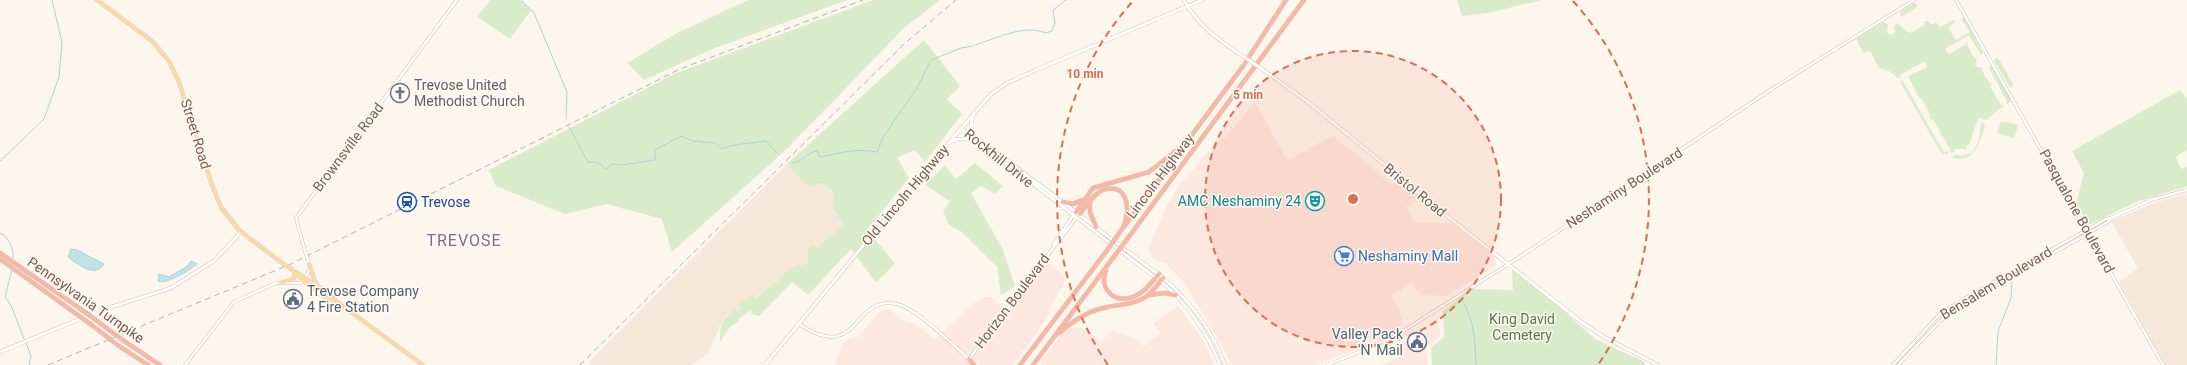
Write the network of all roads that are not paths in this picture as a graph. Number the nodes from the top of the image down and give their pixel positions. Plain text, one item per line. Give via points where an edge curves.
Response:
1 (97, 0) edge
2 (458, 0) edge
3 (1184, 0) edge
4 (1202, 0) edge
5 (1286, 0) edge
6 (1914, 0) edge
7 (1956, 0) edge
8 (1303, 1) edge
9 (1188, 6) junction
10 (974, 112) junction
11 (960, 128) junction
12 (974, 139) junction
13 (1187, 142) junction
14 (948, 143) junction
15 (2187, 190) edge
16 (1084, 199) junction
17 (1090, 200) junction
18 (1063, 202) junction
19 (1076, 215) junction
20 (2111, 218) junction
21 (1096, 227) junction
22 (2087, 229) junction
23 (241, 232) junction
24 (1120, 232) junction
25 (2089, 233) junction
26 (1, 254) edge
27 (1, 260) edge
28 (1111, 260) junction
29 (309, 263) junction
30 (1508, 263) junction
31 (291, 269) junction
32 (1157, 276) junction
33 (306, 277) junction
34 (1162, 279) junction
35 (303, 281) junction
36 (281, 283) junction
37 (318, 286) junction
38 (1148, 295) junction
39 (1176, 295) junction
40 (336, 301) junction
41 (799, 324) junction
42 (1052, 340) junction
43 (0, 352) edge
44 (969, 359) junction
45 (1654, 364) edge
46 (148, 365) edge
47 (160, 365) edge
48 (185, 365) edge
49 (423, 365) edge
50 (765, 365) edge
51 (974, 365) edge
52 (1020, 365) edge
53 (1033, 365) edge
54 (1220, 365) edge
55 (1225, 365) edge
56 (1327, 365) edge
57 (1658, 365) edge
58 (1893, 365) edge
59 (1898, 365) edge
60 (2163, 365) edge

1 - 23 main road, Street Road via 152,41 169,61 181,87 214,192 225,213
2 - 29 street, Brownsville Road, bridge via 296,218
3 - 9 main road, Bristol Road
4 - 9 main road, Old Lincoln Highway
5 - 13 highway, Lincoln Highway via 1243,66
6 - 30 street, Neshaminy Boulevard via 1778,85
7 - 22 street, Pasqualone Boulevard
8 - 28 highway, Lincoln Highway, bridge
9 - 10 main road, Old Lincoln Highway via 1012,80 990,95
9 - 30 main road, Bristol Road, bridge via 1195,18 1209,32 1304,99
10 - 11 main road, Old Lincoln Highway
10 - 12 main road via 971,126
11 - 12 main road, Rockhill Drive
11 - 14 main road, Old Lincoln Highway
12 - 14 main road via 958,139
12 - 18 main road, Rockhill Drive
12 - 19 main road, Rockhill Drive
13 - 16 highway via 1149,172 1098,185
13 - 24 highway, Lincoln Highway
14 - 41 main road, Old Lincoln Highway
15 - 20 street, Bensalem Boulevard via 2151,200
16 - 18 highway via 1073,204
16 - 19 highway
17 - 19 highway
17 - 21 highway via 1090,212
17 - 24 highway via 1107,189 1117,190 1123,195 1129,210
18 - 19 main road, Rockhill Drive
19 - 21 main road, Rockhill Drive
19 - 32 main road, Rockhill Drive
19 - 44 street, Horizon Boulevard
20 - 22 street, Bensalem Boulevard via 2106,218
20 - 25 street, Bensalem Boulevard
21 - 32 main road, Rockhill Drive
22 - 25 street, Pasqualone Boulevard
22 - 58 street, Bensalem Boulevard via 1943,312
23 - 31 main road, Street Road, bridge
23 - 43 main road via 215,260 171,288 104,310
24 - 52 highway, Lincoln Highway, bridge
25 - 59 street, Bensalem Boulevard via 1947,314
25 - 60 street, Pasqualone Boulevard
26 - 47 highway, Pennsylvania Turnpike, bridge
27 - 46 highway, Pennsylvania Turnpike, bridge
28 - 32 highway via 1104,276 1104,283 1105,290 1114,296 1132,298 1141,293
28 - 42 highway, Lincoln Highway
29 - 33 street
29 - 37 main road
30 - 45 main road, Bristol Road via 1599,334
30 - 56 street, Neshaminy Boulevard via 1389,340
31 - 33 main road, Street Road
31 - 35 main road, Street Road
31 - 36 main road via 294,278
32 - 34 main road, Rockhill Drive
33 - 35 street
33 - 37 main road, Street Road
34 - 38 highway
34 - 39 street, Rockhill Drive
34 - 55 street, Rockhill Drive via 1179,292 1202,320
35 - 36 street via 296,284
35 - 40 main road, Street Road via 328,299
36 - 48 street via 234,302
37 - 40 main road, Street Road
38 - 39 highway
38 - 42 highway via 1137,302 1100,308 1083,315
39 - 54 street, Rockhill Drive via 1203,330
40 - 49 main road, Street Road
41 - 44 street, Horizon Boulevard via 821,339 839,339 847,335 875,307 895,303 910,310
41 - 50 main road, Old Lincoln Highway
42 - 53 highway, Lincoln Highway
44 - 51 highway
45 - 57 main road, Bristol Road

